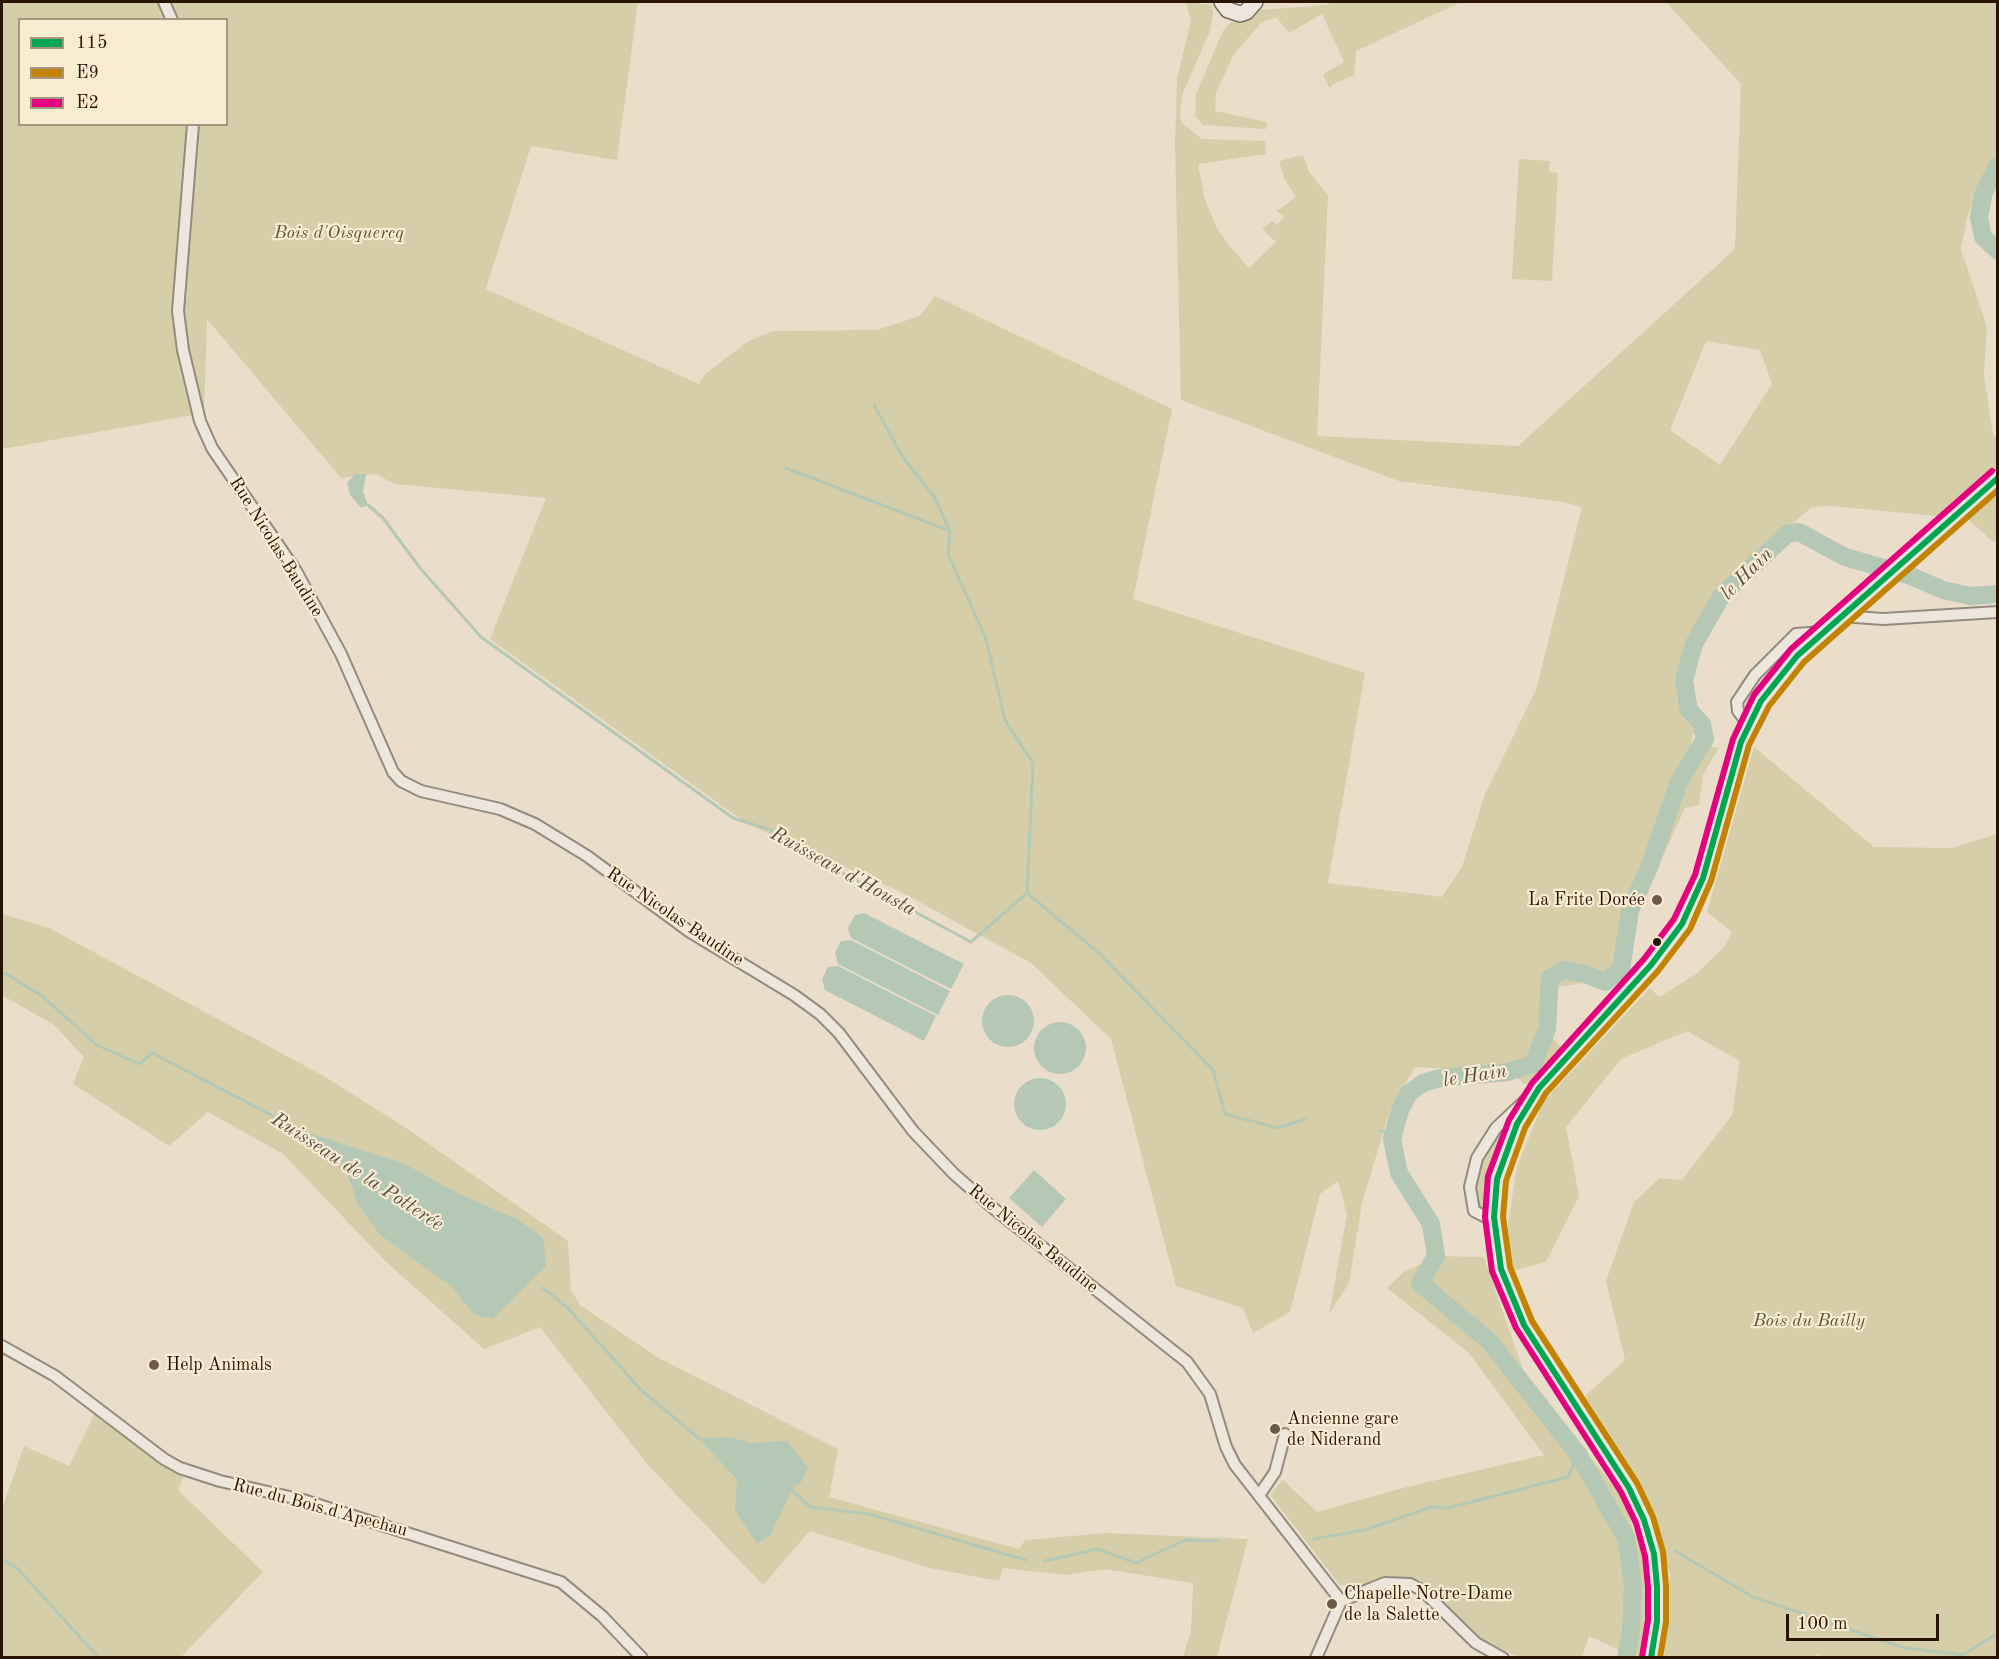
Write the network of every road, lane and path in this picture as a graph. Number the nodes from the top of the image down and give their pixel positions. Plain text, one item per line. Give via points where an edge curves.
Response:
1 (164, 2) edge
2 (1222, 2) edge
3 (1255, 2) edge
4 (171, 18) edge
5 (193, 126) edge
6 (1998, 478) edge
7 (1998, 612) edge
8 (1842, 615) junction
9 (1539, 1088) junction
10 (1494, 1217) junction
11 (2, 1346) edge
12 (1285, 1434) dead end
13 (1260, 1494) junction
14 (1341, 1601) junction
15 (642, 1658) edge
16 (1316, 1658) edge
17 (1503, 1658) edge
18 (1651, 1658) edge

1 - 4 street
2 - 3 main road via 1227,10 1240,14
5 - 13 street, Rue Nicolas Baudine via 178,311 200,421 296,571 341,654 385,756 401,781 421,792 500,809 536,824 587,856 690,932 820,1014 839,1033 913,1131 960,1180 1186,1362 1210,1394 1229,1456
6 - 8 main road
7 - 8 street via 1883,619
8 - 9 main road via 1775,681 1748,724 1702,878 1682,924 1652,965
9 - 10 main road via 1506,1150 1497,1179
9 - 10 street via 1496,1128 1477,1158 1470,1187 1474,1211
10 - 18 main road via 1501,1269 1524,1325 1624,1479 1644,1520 1654,1554 1657,1587
11 - 15 street, Rue du Bois d'Apechau via 55,1376 180,1468 303,1500 561,1582 595,1609
12 - 13 street via 1275,1472
13 - 14 street, Rue Nicolas Baudine
14 - 16 street
14 - 17 street via 1385,1582 1410,1584 1422,1590 1458,1629

